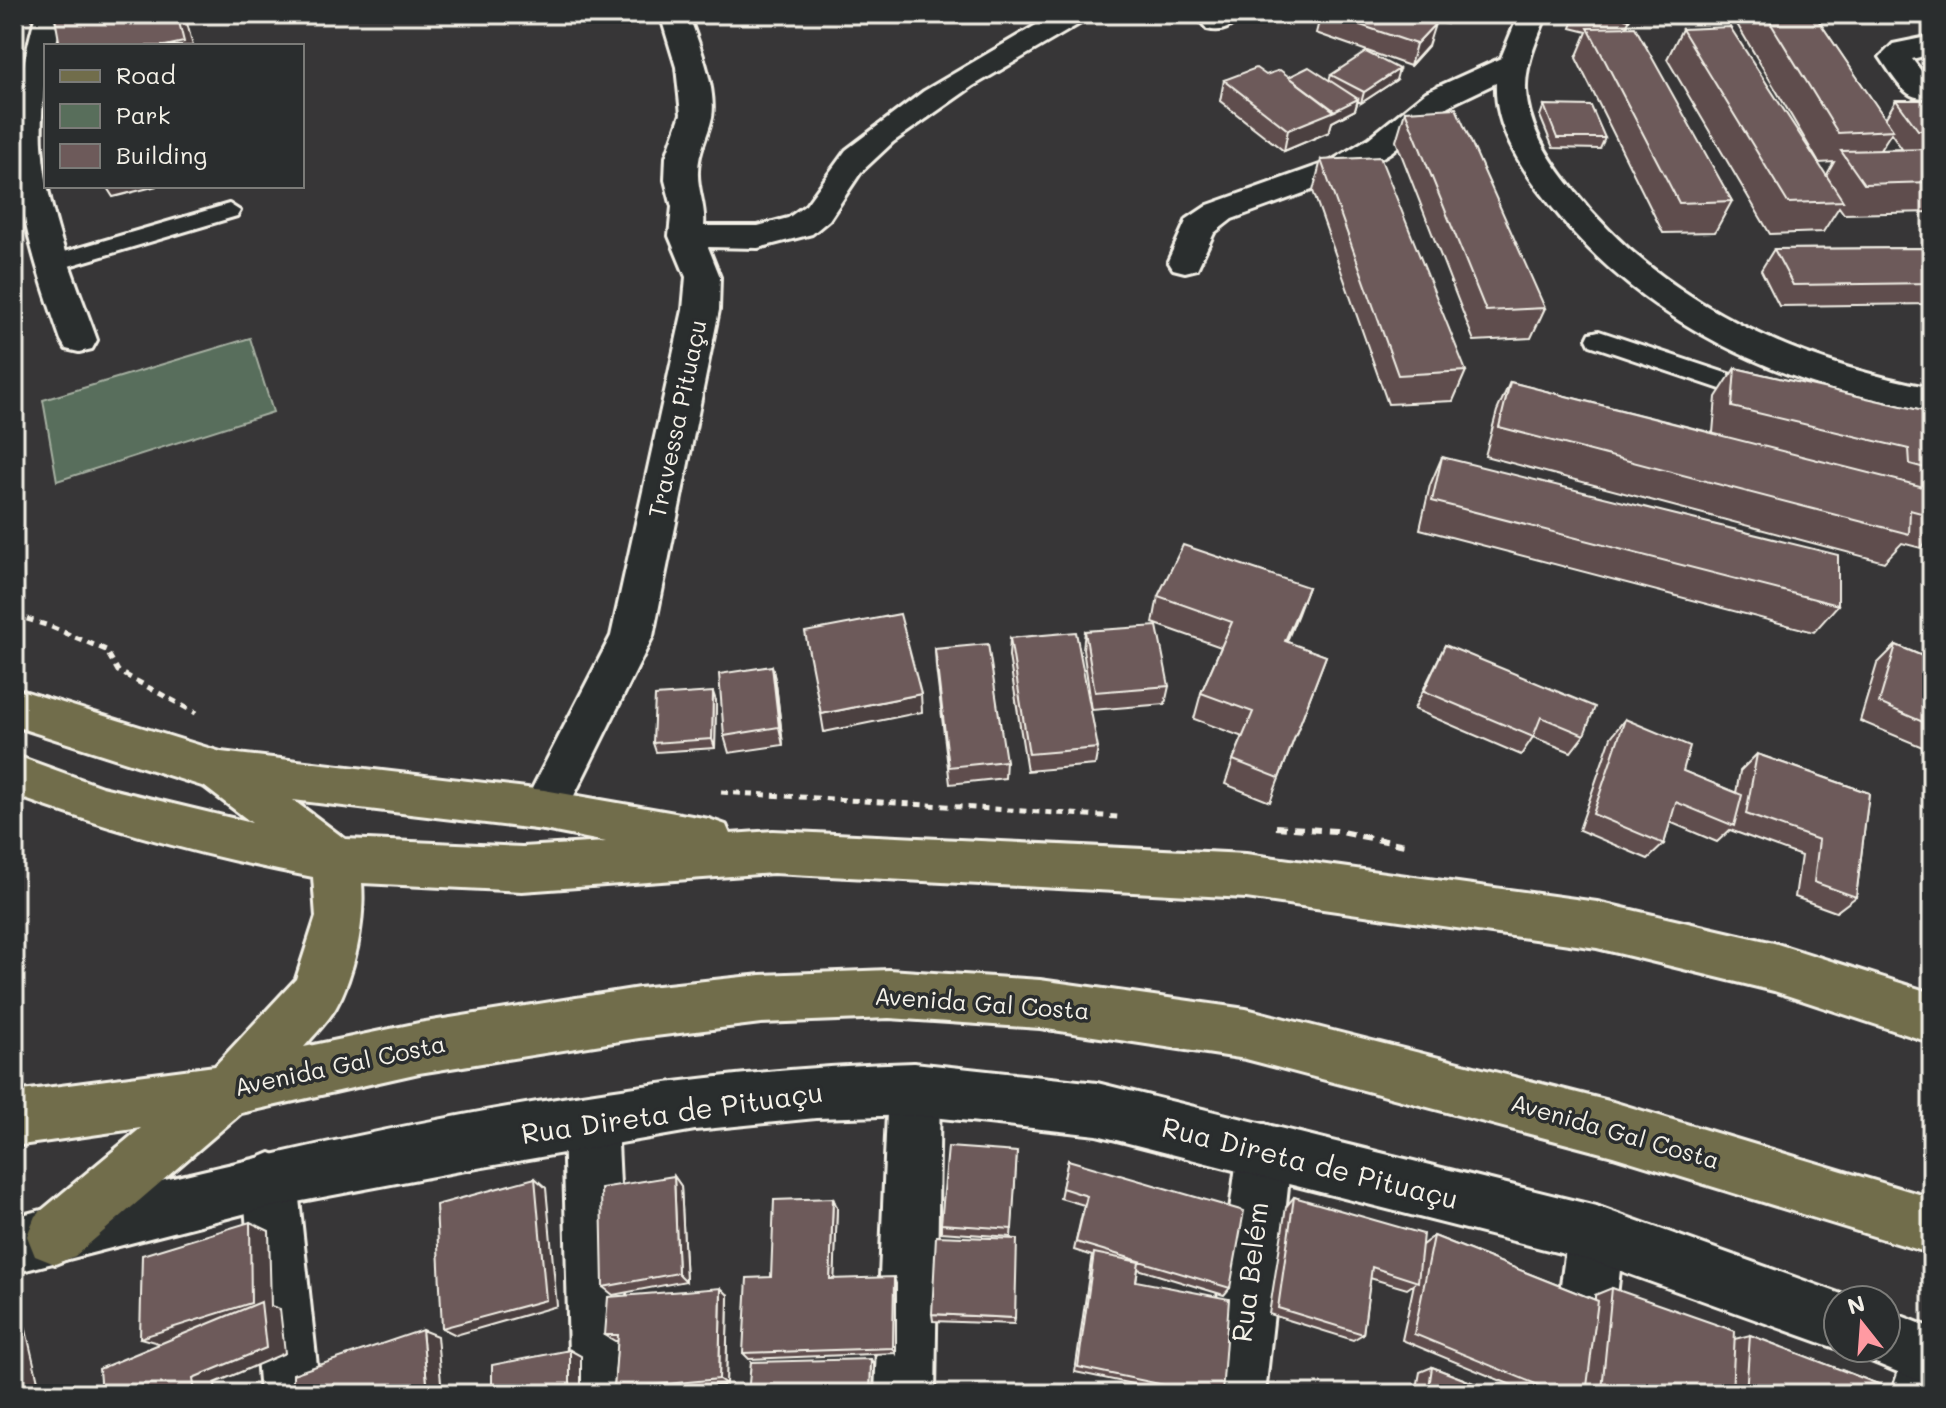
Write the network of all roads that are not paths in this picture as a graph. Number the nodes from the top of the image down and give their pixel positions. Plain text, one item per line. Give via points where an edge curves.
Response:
1 (674, 14) edge
2 (1076, 14) edge
3 (1533, 14) edge
4 (1932, 45) edge
5 (44, 51) edge
6 (1513, 64) junction
7 (1920, 90) dead end
8 (35, 143) edge
9 (229, 211) dead end
10 (686, 236) junction
11 (1185, 261) dead end
12 (52, 263) junction
13 (1599, 339) dead end
14 (79, 340) dead end
15 (1793, 402) edge
16 (1925, 414) edge
17 (14, 707) edge
18 (221, 772) junction
19 (14, 775) edge
20 (544, 810) junction
21 (773, 852) junction
22 (336, 860) junction
23 (1932, 1018) edge
24 (914, 1089) junction
25 (228, 1090) junction
26 (14, 1119) edge
27 (590, 1122) junction
28 (1265, 1151) junction
29 (270, 1180) junction
30 (1932, 1226) edge
31 (1596, 1234) junction
32 (34, 1240) edge
33 (1822, 1314) edge
34 (1902, 1345) edge
35 (1932, 1357) edge
36 (290, 1394) edge
37 (600, 1394) edge
38 (905, 1394) edge
39 (1235, 1394) edge
40 (1576, 1394) edge
41 (1921, 1394) edge

1 - 10 street, Travessa Pituaçu via 691,67 697,114 682,157 681,180 689,207
2 - 10 street via 900,123 855,158 811,220 799,227 764,236
3 - 6 street
4 - 7 street via 1895,57
5 - 8 street via 26,94
6 - 11 street via 1437,99 1342,168 1220,212 1199,227
6 - 16 street via 1516,120 1530,153 1586,229 1628,269 1742,341 1816,373 1891,395
8 - 12 street via 32,199
9 - 12 lane
10 - 20 street, Travessa Pituaçu via 703,277 701,310 632,636
12 - 14 street
13 - 15 lane
17 - 18 main road
18 - 20 main road
18 - 22 main road
19 - 22 main road via 102,807
20 - 21 main road
21 - 22 main road via 522,869
21 - 23 main road via 1246,876 1567,921 1774,967
22 - 25 main road via 340,917 317,992
24 - 27 street, Rua Direta de Pituaçu via 801,1093
24 - 28 street, Rua Direta de Pituaçu via 1097,1109
24 - 38 street
25 - 26 main road, Avenida Gal Costa
25 - 30 main road, Avenida Gal Costa via 419,1048 761,999 889,994 1040,1004 1246,1034 1613,1129
25 - 32 main road
27 - 29 street, Rua Direta de Pituaçu
27 - 37 street
28 - 31 street, Rua Direta de Pituaçu
28 - 39 street, Rua Belém
29 - 32 street, Rua Direta de Pituaçu
29 - 36 street
31 - 33 street, Rua Direta de Pituaçu
31 - 40 street
34 - 35 street
35 - 41 street

